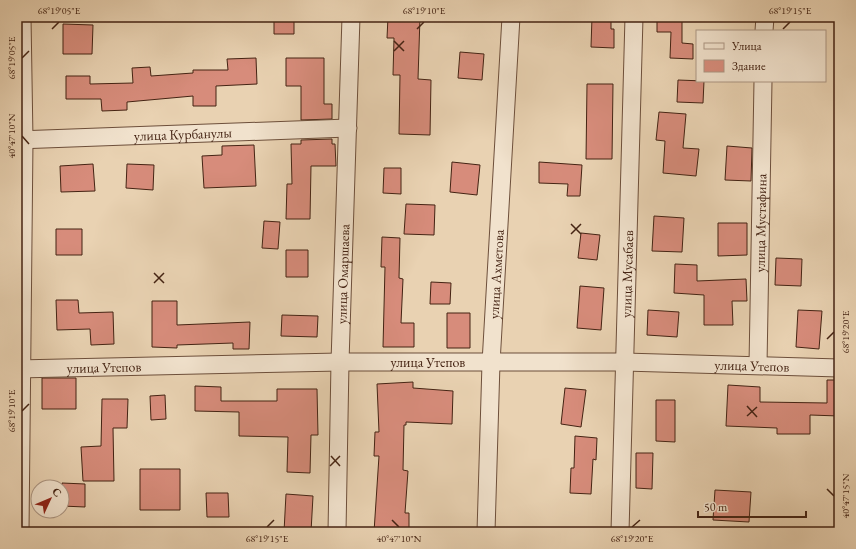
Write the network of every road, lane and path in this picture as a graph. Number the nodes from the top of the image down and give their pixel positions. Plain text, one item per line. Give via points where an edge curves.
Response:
1 (22, 17) edge
2 (351, 17) edge
3 (511, 17) edge
4 (634, 17) edge
5 (765, 17) edge
6 (764, 30) edge
7 (763, 82) edge
8 (348, 128) junction
9 (20, 140) edge
10 (340, 362) junction
11 (624, 362) junction
12 (491, 363) junction
13 (758, 365) junction
14 (839, 368) edge
15 (20, 369) edge
16 (20, 532) edge
17 (338, 532) edge
18 (486, 532) edge
19 (620, 532) edge

1 - 9 street
2 - 8 street, улица Омаршаева
3 - 12 street, улица Ахметова
4 - 11 street, улица Мусабаев
5 - 6 street
7 - 13 street, улица Мустафина
8 - 9 street, улица Курбанулы
8 - 10 street, улица Омаршаева
9 - 15 street
10 - 12 street, улица Утепов
10 - 15 street, улица Утепов
10 - 17 street, улица Омаршаева
11 - 12 street, улица Утепов
11 - 13 street, улица Утепов
11 - 19 street, улица Мусабаев
12 - 18 street, улица Ахметова
13 - 14 street, улица Утепов
15 - 16 street

